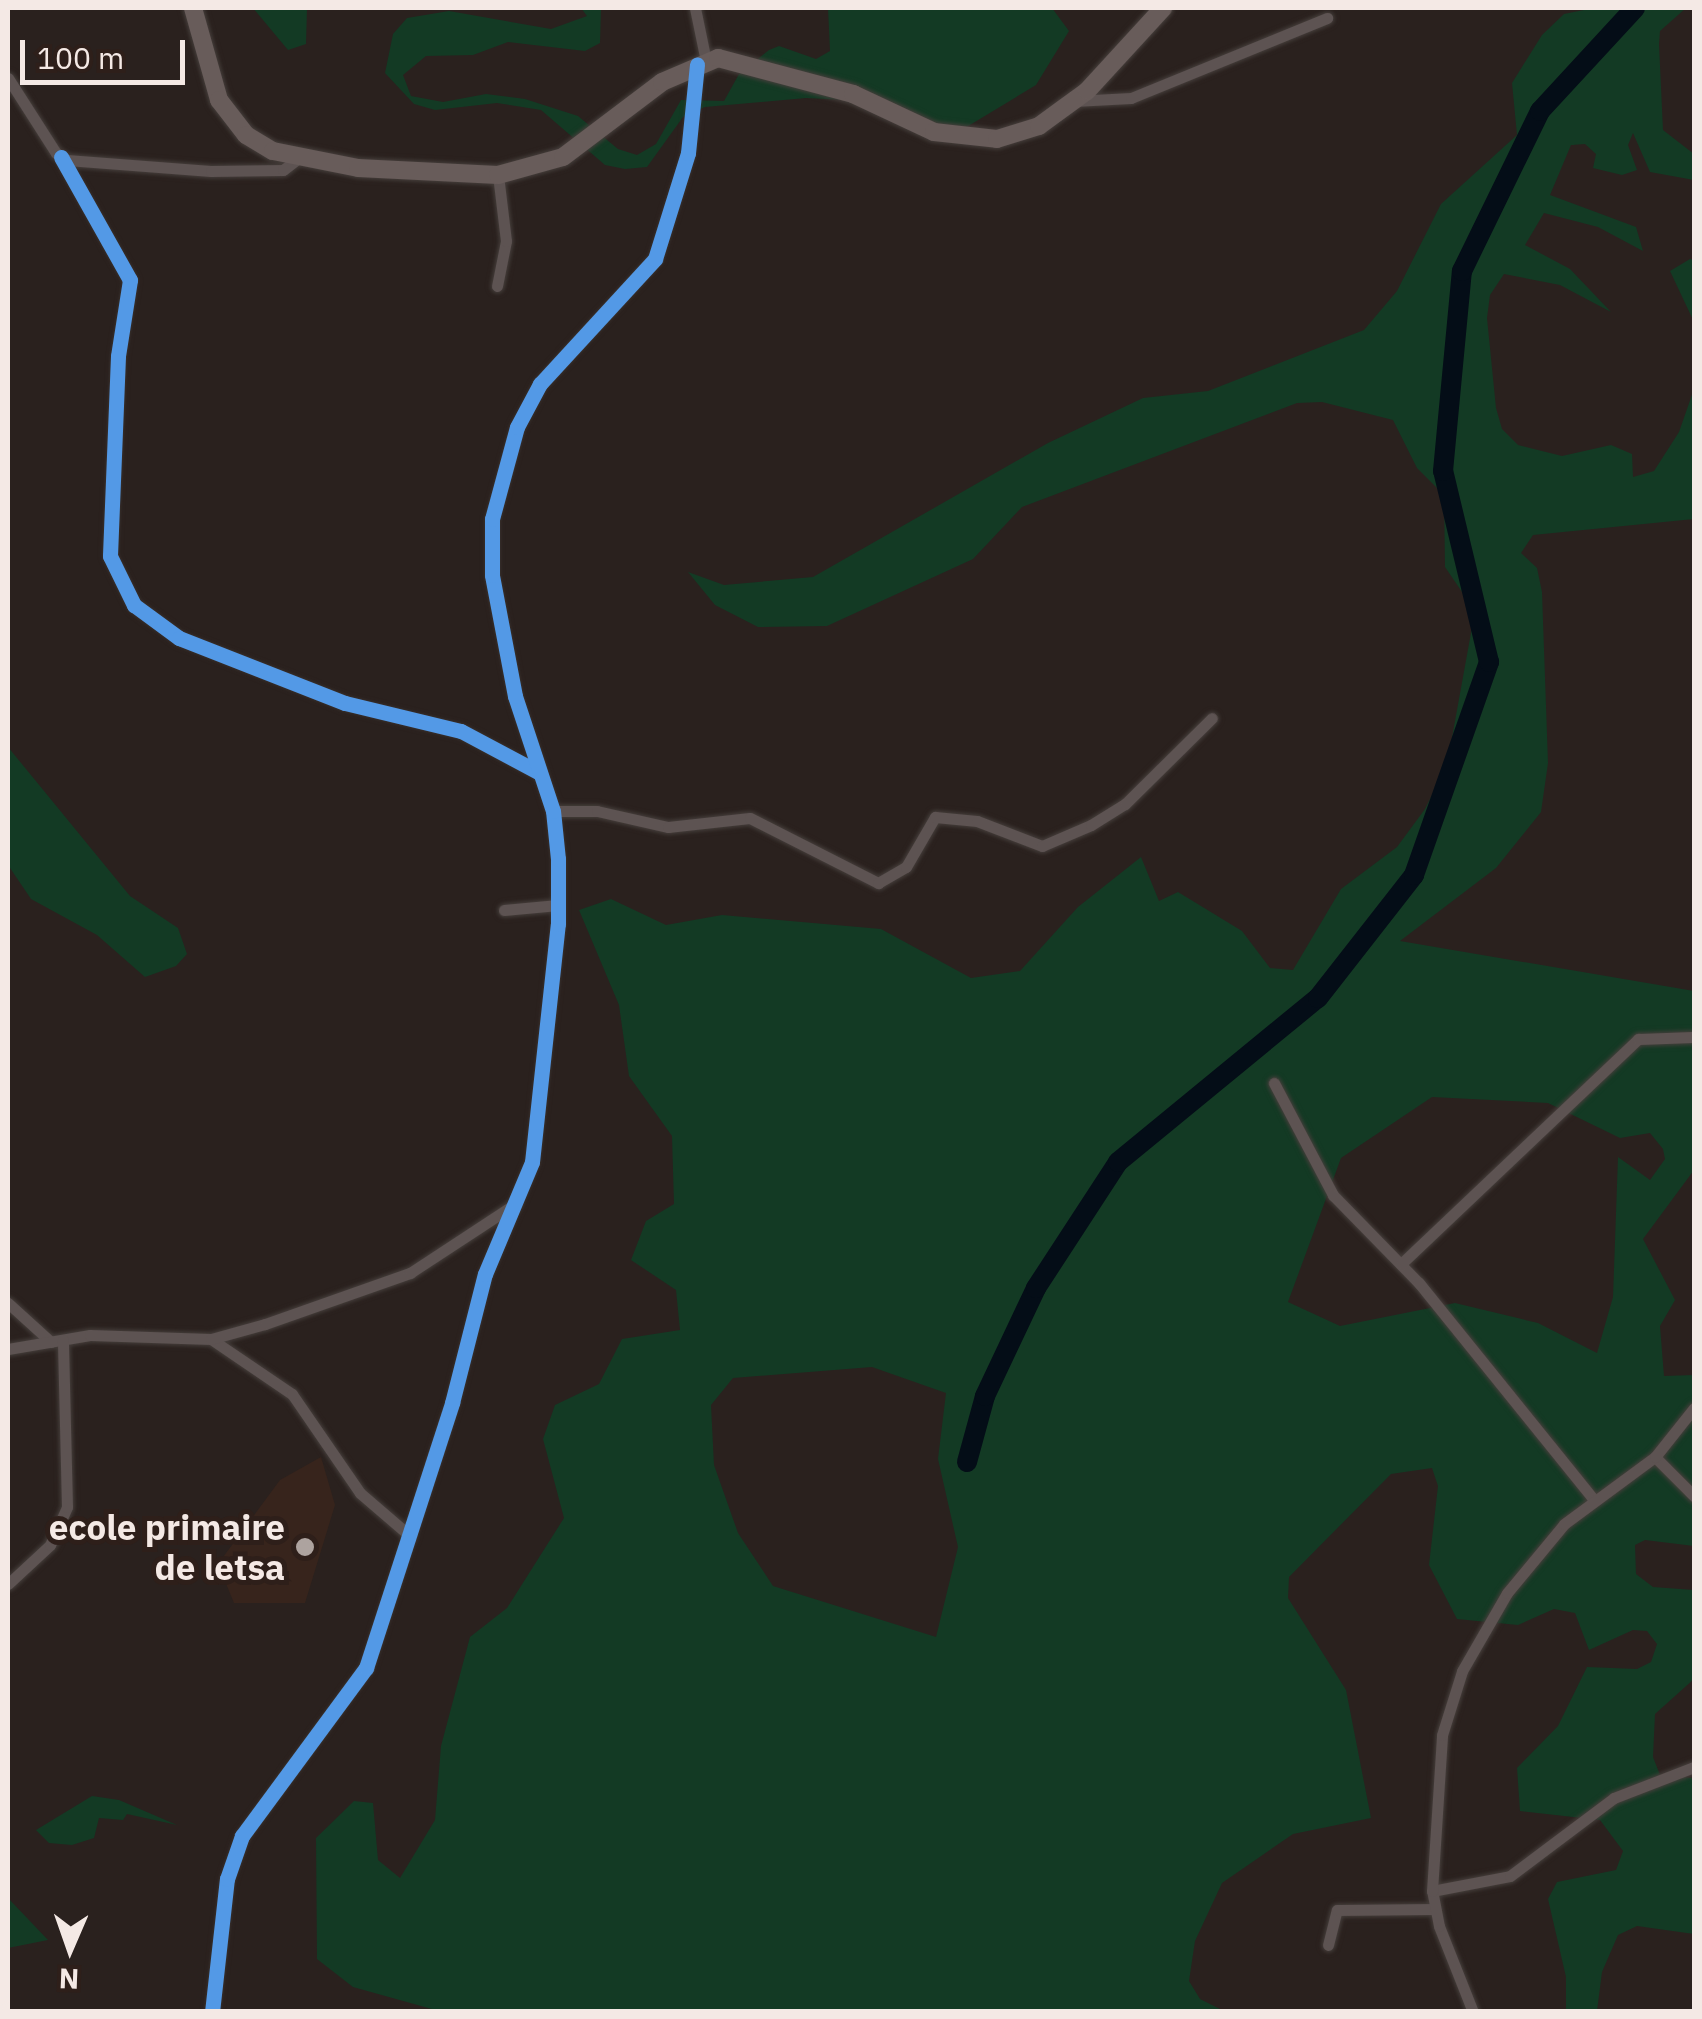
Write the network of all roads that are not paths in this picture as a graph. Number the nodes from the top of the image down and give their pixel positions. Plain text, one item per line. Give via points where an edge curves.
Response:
1 (192, 8) edge
2 (695, 8) edge
3 (1164, 8) edge
4 (1327, 18) dead end
5 (701, 62) junction
6 (8, 78) edge
7 (1074, 100) junction
8 (60, 157) junction
9 (299, 158) junction
10 (498, 175) junction
11 (497, 286) dead end
12 (1212, 718) dead end
13 (540, 773) junction
14 (553, 811) junction
15 (558, 905) junction
16 (504, 910) dead end
17 (1694, 1037) edge
18 (1274, 1083) dead end
19 (517, 1202) junction
20 (1401, 1264) junction
21 (8, 1303) edge
22 (210, 1339) junction
23 (57, 1341) junction
24 (8, 1349) edge
25 (1694, 1408) edge
26 (1655, 1457) junction
27 (1694, 1496) edge
28 (1594, 1500) junction
29 (410, 1536) junction
30 (8, 1584) edge
31 (1694, 1767) edge
32 (1432, 1892) junction
33 (1434, 1909) junction
34 (1328, 1945) dead end
35 (212, 2012) edge
36 (1473, 2012) edge

1 - 9 main road via 213,87 228,114 246,135
2 - 5 street
3 - 7 main road
4 - 7 street via 1131,98
5 - 7 main road via 778,69 888,107 934,132 981,141 1027,131
5 - 10 main road via 649,90 563,156
5 - 13 street via 688,153 656,258 540,384 517,427 498,491 492,574 514,696
6 - 8 street
8 - 9 street via 211,171 283,170
8 - 13 street via 130,280 118,356 110,556 134,606 180,638 346,704 461,731
9 - 10 main road
10 - 11 street via 506,241
12 - 14 street via 1124,804 1091,825 1042,846 977,820 935,817 906,867 878,883 750,818 668,826 597,811
13 - 14 street
14 - 15 street
15 - 16 street
15 - 19 street via 537,1138
17 - 20 street via 1638,1039
18 - 20 street via 1333,1196
19 - 22 street via 396,1279
19 - 29 street via 485,1274
20 - 28 street
21 - 23 street
22 - 23 street via 125,1334
22 - 29 street via 292,1394 360,1493
23 - 24 street
23 - 30 street via 67,1507 50,1545
25 - 26 street
26 - 27 street
26 - 28 street
28 - 32 street via 1564,1524 1507,1594 1462,1670 1442,1735
29 - 35 street via 366,1668 242,1836 226,1879
31 - 32 street via 1614,1798 1510,1876
32 - 33 street
33 - 34 street via 1336,1910
33 - 36 street

